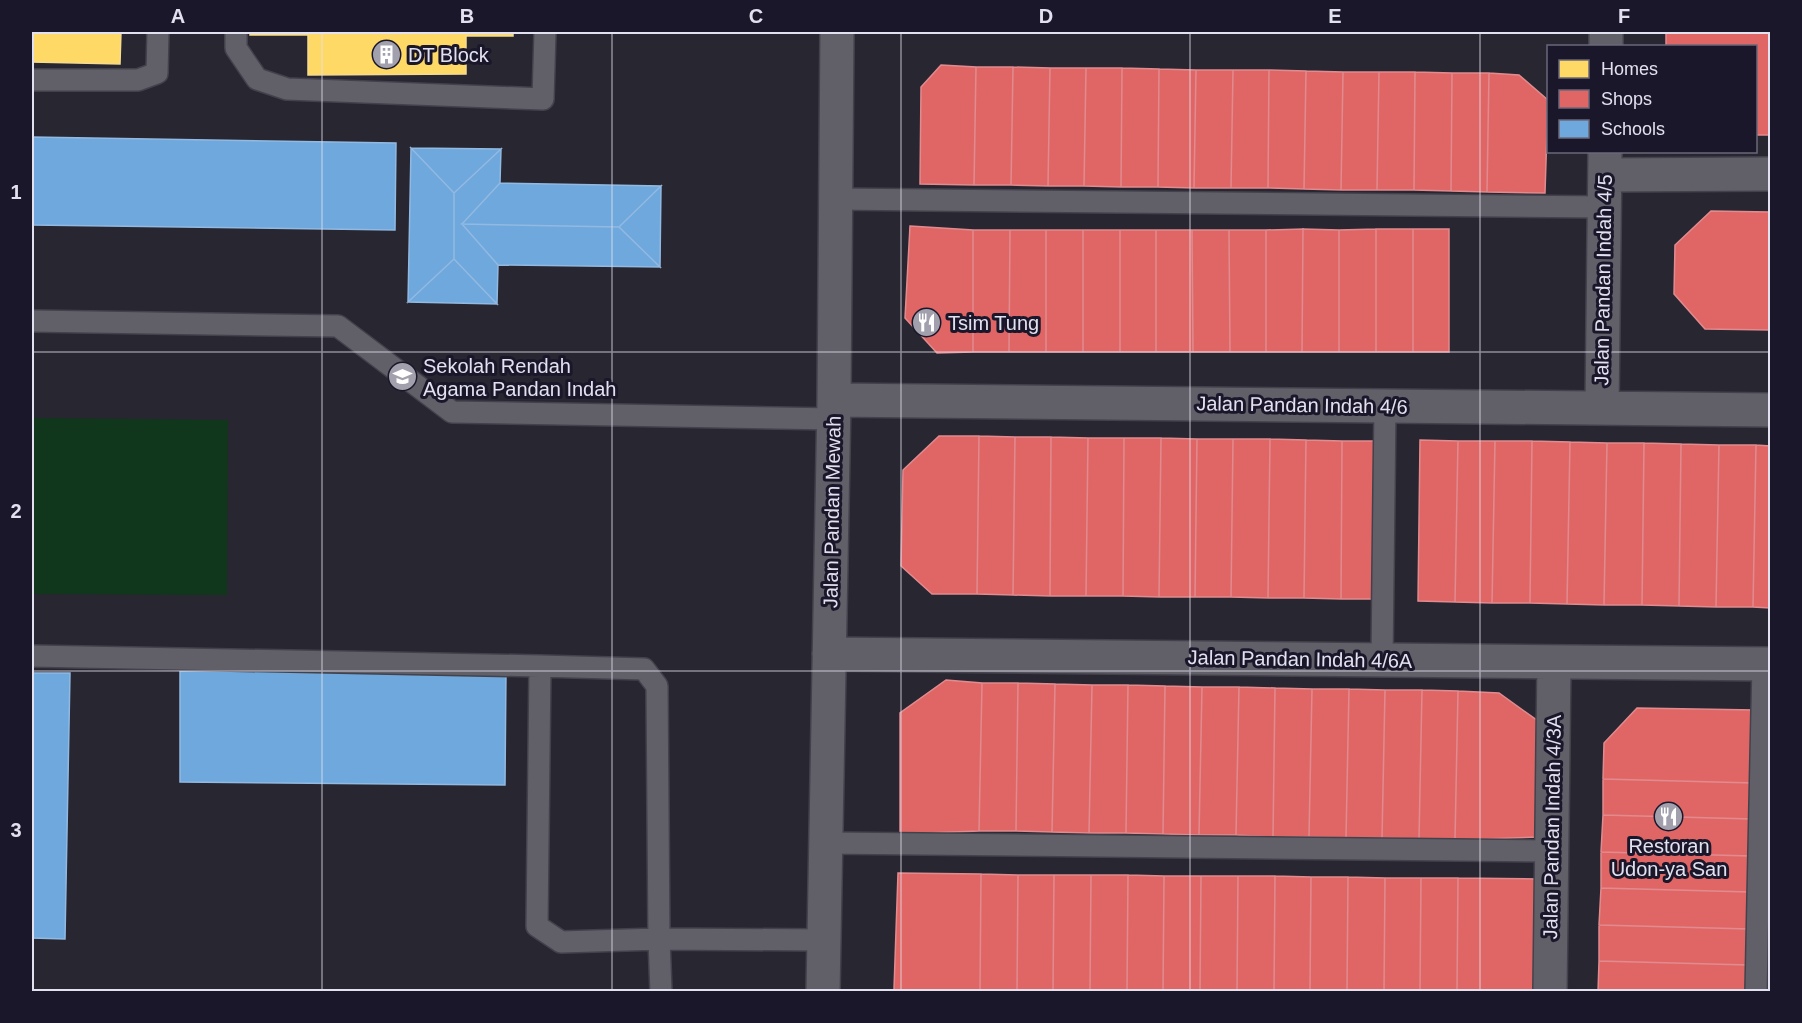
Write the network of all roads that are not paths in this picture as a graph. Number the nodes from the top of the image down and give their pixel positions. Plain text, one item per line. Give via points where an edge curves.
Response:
1 (158, 32) edge
2 (236, 32) edge
3 (545, 32) edge
4 (837, 32) edge
5 (32, 80) edge
6 (1605, 163) edge
7 (1770, 174) edge
8 (835, 199) junction
9 (1604, 207) junction
10 (32, 321) edge
11 (1385, 406) junction
12 (1602, 408) junction
13 (834, 410) junction
14 (1770, 410) edge
15 (829, 654) junction
16 (32, 656) edge
17 (1382, 660) junction
18 (1554, 662) junction
19 (1767, 664) edge
20 (540, 666) junction
21 (826, 843) junction
22 (1552, 851) junction
23 (659, 939) junction
24 (824, 940) junction
25 (662, 992) edge
26 (823, 992) edge
27 (1551, 992) edge
28 (1756, 992) edge

1 - 5 lane via 157,73 138,80
2 - 3 lane via 236,48 257,79 287,89 543,99
4 - 8 street, Jalan Pandan Mewah
6 - 7 street
6 - 9 street, Jalan Pandan Indah 4/5
8 - 9 lane
8 - 13 street, Jalan Pandan Mewah
9 - 12 street, Jalan Pandan Indah 4/5
10 - 13 lane via 338,326 452,412
11 - 12 street, Jalan Pandan Indah 4/6
11 - 13 street, Jalan Pandan Indah 4/6
11 - 17 lane
12 - 14 street, Jalan Pandan Indah 4/6
13 - 15 street, Jalan Pandan Mewah
15 - 17 street, Jalan Pandan Indah 4/6A
15 - 21 street, Jalan Pandan Mewah
16 - 20 lane
17 - 18 street, Jalan Pandan Indah 4/6A
18 - 19 street, Jalan Pandan Indah 4/6A
18 - 22 street, Jalan Pandan Indah 4/3A
19 - 28 lane
20 - 23 lane via 644,669 657,686
20 - 23 lane via 537,926 561,942
21 - 22 lane
21 - 24 street, Jalan Pandan Mewah
22 - 27 street, Jalan Pandan Indah 4/3A
23 - 24 lane
23 - 25 lane
24 - 26 street, Jalan Pandan Mewah

